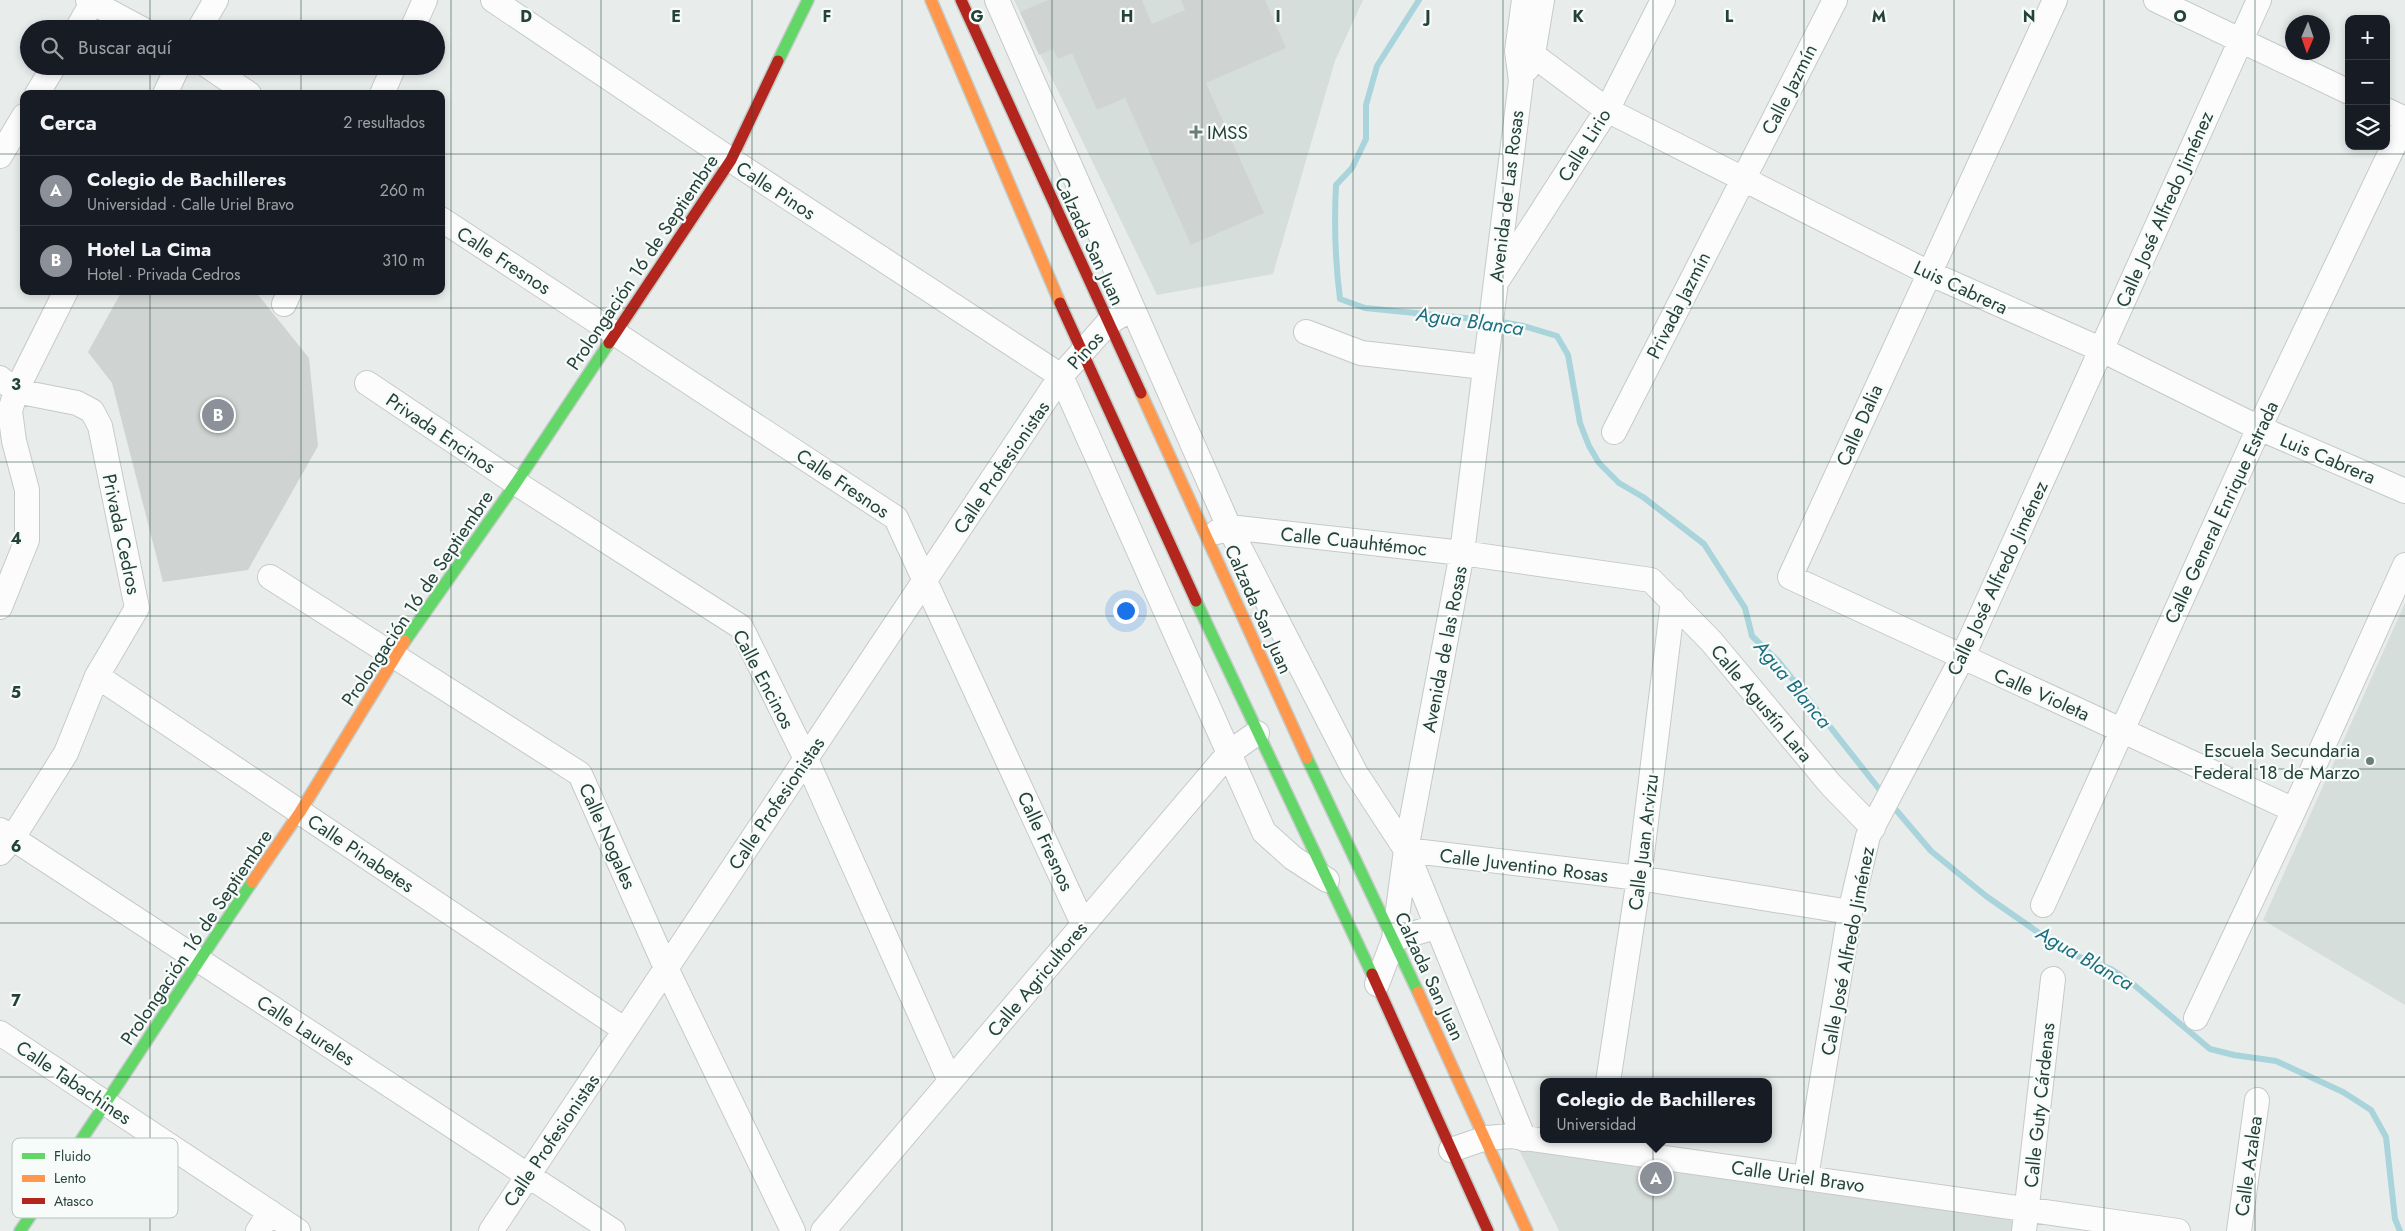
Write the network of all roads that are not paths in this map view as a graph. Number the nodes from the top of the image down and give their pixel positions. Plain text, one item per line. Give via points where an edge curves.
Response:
1 (216, 0) edge
2 (425, 0) edge
3 (493, 0) edge
4 (808, 0) edge
5 (931, 0) edge
6 (961, 0) edge
7 (997, 0) edge
8 (1524, 0) edge
9 (1542, 0) edge
10 (1663, 0) edge
11 (1835, 0) edge
12 (2054, 0) edge
13 (2156, 0) edge
14 (2259, 0) edge
15 (90, 1) edge
16 (80, 20) edge
17 (125, 20) edge
18 (204, 20) edge
19 (416, 20) edge
20 (2241, 40) junction
21 (1525, 53) junction
22 (49, 75) edge
23 (174, 75) edge
24 (221, 75) edge
25 (390, 75) edge
26 (39, 90) edge
27 (167, 90) edge
28 (243, 90) edge
29 (384, 90) edge
30 (2345, 90) edge
31 (1607, 110) junction
32 (2390, 112) edge
33 (2405, 121) edge
34 (20, 123) edge
35 (0, 156) edge
36 (730, 160) junction
37 (1742, 178) junction
38 (445, 222) edge
39 (1928, 273) junction
40 (1495, 284) junction
41 (64, 295) edge
42 (1133, 308) junction
43 (1491, 310) joint
44 (1108, 323) junction
45 (616, 332) junction
46 (1306, 332) dead end
47 (2100, 349) junction
48 (1082, 355) junction
49 (1485, 360) junction
50 (1062, 376) junction
51 (367, 383) dead end
52 (8, 385) edge
53 (2259, 428) junction
54 (1614, 432) dead end
55 (516, 483) junction
56 (2405, 491) edge
57 (1229, 527) junction
58 (1207, 536) junction
59 (1462, 553) junction
60 (2405, 565) edge
61 (270, 577) dead end
62 (1790, 577) joint
63 (926, 580) junction
64 (1651, 580) joint
65 (2, 598) edge
66 (1673, 601) junction
67 (395, 655) junction
68 (1962, 658) junction
69 (97, 676) junction
70 (2122, 730) junction
71 (1257, 733) junction
72 (1230, 752) junction
73 (806, 759) junction
74 (2294, 810) junction
75 (300, 812) junction
76 (1876, 822) junction
77 (4, 841) edge
78 (1406, 850) junction
79 (1639, 878) junction
80 (1327, 880) junction
81 (2043, 905) dead end
82 (1850, 912) junction
83 (1083, 924) junction
84 (1436, 927) junction
85 (1394, 939) junction
86 (199, 960) junction
87 (666, 968) junction
88 (2052, 980) dead end
89 (1377, 984) junction
90 (2196, 1018) dead end
91 (625, 1030) junction
92 (0, 1033) edge
93 (1609, 1078) edge
94 (950, 1081) junction
95 (2257, 1100) dead end
96 (107, 1104) junction
97 (84, 1138) edge
98 (152, 1138) edge
99 (1486, 1138) junction
100 (1524, 1139) junction
101 (1540, 1140) edge
102 (1584, 1143) edge
103 (1599, 1144) edge
104 (1451, 1150) junction
105 (178, 1157) edge
106 (528, 1175) junction
107 (1806, 1177) junction
108 (29, 1218) edge
109 (2026, 1221) edge
110 (264, 1222) edge
111 (20, 1231) edge
112 (298, 1231) edge
113 (491, 1231) edge
114 (613, 1231) edge
115 (793, 1231) edge
116 (823, 1231) edge
117 (1488, 1231) edge
118 (1527, 1231) edge
119 (2178, 1231) edge
120 (2239, 1231) edge

1 - 18 street
2 - 19 street
3 - 36 street, Calle Pinos
4 - 36 main road, Prolongación 16 de Septiembre
5 - 48 main road
6 - 44 main road, Calzada San Juan
7 - 42 street
8 - 21 street
9 - 21 street
10 - 31 street, Calle Lirio
11 - 37 street, Calle Jazmín
12 - 39 street, Calle Dalia
13 - 20 street
14 - 20 street, Calle José Alfredo Jiménez
15 - 16 street
15 - 17 street
20 - 30 street
20 - 47 street, Calle José Alfredo Jiménez
21 - 31 street, Luis Cabrera
21 - 40 street, Avenida de Las Rosas
22 - 26 street
23 - 27 street
24 - 28 street
25 - 29 street
31 - 37 street, Luis Cabrera
31 - 40 street, Calle Lirio
32 - 33 street
33 - 53 street, Calle General Enrique Estrada
34 - 35 street
36 - 45 main road, Prolongación 16 de Septiembre
36 - 50 street, Calle Pinos
37 - 39 street, Luis Cabrera
37 - 54 street, Privada Jazmín
38 - 45 street, Calle Fresnos
39 - 47 street, Luis Cabrera
39 - 62 street, Calle Dalia
40 - 43 street, Avenida de Las Rosas
41 - 52 street
42 - 44 street, Pinos
42 - 57 street
43 - 49 street, Avenida de las Rosas
44 - 48 street, Pinos
44 - 58 main road, Calzada San Juan
45 - 55 main road, Prolongación 16 de Septiembre
45 - 63 street, Calle Fresnos via 896,518
46 - 49 street via 1361,353
47 - 53 street, Luis Cabrera
47 - 68 street, Calle José Alfredo Jiménez
48 - 50 street, Pinos
48 - 71 main road
49 - 59 street, Avenida de las Rosas
50 - 63 street, Calle Profesionistas
50 - 72 street
51 - 55 street, Privada Encinos
52 - 65 street via 10,421 27,490 27,540
52 - 69 street, Privada Cedros via 77,403 92,411 100,426 137,608
53 - 56 street, Luis Cabrera
53 - 70 street, Calle General Enrique Estrada
55 - 67 main road, Prolongación 16 de Septiembre
55 - 73 street, Calle Encinos via 741,627
57 - 58 street, Calle Cuauhtémoc
57 - 59 street, Calle Cuauhtémoc
57 - 78 street via 1356,772
58 - 85 main road, Calzada San Juan via 1281,704
59 - 64 street, Calle Cuauhtémoc
59 - 78 street, Avenida de las Rosas
60 - 74 street
61 - 67 street, Calle Nogales
62 - 68 street, Calle Violeta
63 - 73 street, Calle Profesionistas
63 - 83 street, Calle Fresnos
64 - 66 street, Calle Agustín Lara
66 - 76 street, Calle Agustín Lara via 1711,641 1831,786
66 - 79 street, Calle Juan Arvizu
67 - 75 main road, Prolongación 16 de Septiembre
67 - 87 street, Calle Nogales via 580,774
68 - 70 street, Calle Violeta
68 - 76 street, Calle José Alfredo Jiménez
69 - 75 street, Calle Pinabetes
69 - 77 street, Privada Cedros via 66,753
70 - 74 street, Calle Violeta
70 - 81 street, Calle General Enrique Estrada
71 - 72 street, Calle Agricultores
71 - 80 main road
72 - 80 street via 1264,832 1293,858
72 - 83 street, Calle Agricultores
73 - 87 street, Calle Profesionistas
73 - 94 street, Calle Encinos
74 - 90 street
75 - 86 main road, Prolongación 16 de Septiembre
75 - 91 street, Calle Pinabetes
76 - 82 street, Calle José Alfredo Jiménez
77 - 86 street, Calle Laureles
78 - 79 street, Calle Juventino Rosas
78 - 84 street
78 - 85 street, Avenida de las Rosas
79 - 82 street, Calle Juventino Rosas
79 - 93 street, Calle Juan Arvizu
80 - 89 main road
82 - 107 street, Calle José Alfredo Jiménez
83 - 94 street, Calle Agricultores
84 - 85 street
84 - 100 street
85 - 89 street, Avenida de las Rosas
85 - 99 main road, Calzada San Juan
86 - 96 main road, Prolongación 16 de Septiembre
86 - 106 street, Calle Laureles
87 - 91 street, Calle Profesionistas
87 - 115 street, Calle Nogales
88 - 109 street, Calle Guty Cárdenas
89 - 104 main road
91 - 106 street, Calle Profesionistas
92 - 96 street, Calle Tabachines
94 - 116 street, Calle Agricultores
95 - 120 street, Calle Azalea
96 - 97 main road, Prolongación 16 de Septiembre
96 - 98 street, Calle Tabachines
99 - 100 street, Calle Uriel Bravo via 1511,1136
99 - 104 street, Calle Uriel Bravo
99 - 118 main road, Calzada San Juan
100 - 101 street, Calle Uriel Bravo
102 - 103 street, Calle Uriel Bravo
103 - 107 street, Calle Uriel Bravo
104 - 117 main road
105 - 110 street, Calle Tabachines
106 - 113 street, Calle Profesionistas
106 - 114 street, Calle Laureles
107 - 109 street, Calle Uriel Bravo
108 - 111 main road, Prolongación 16 de Septiembre
109 - 119 street, Calle Uriel Bravo
110 - 112 street, Calle Tabachines

